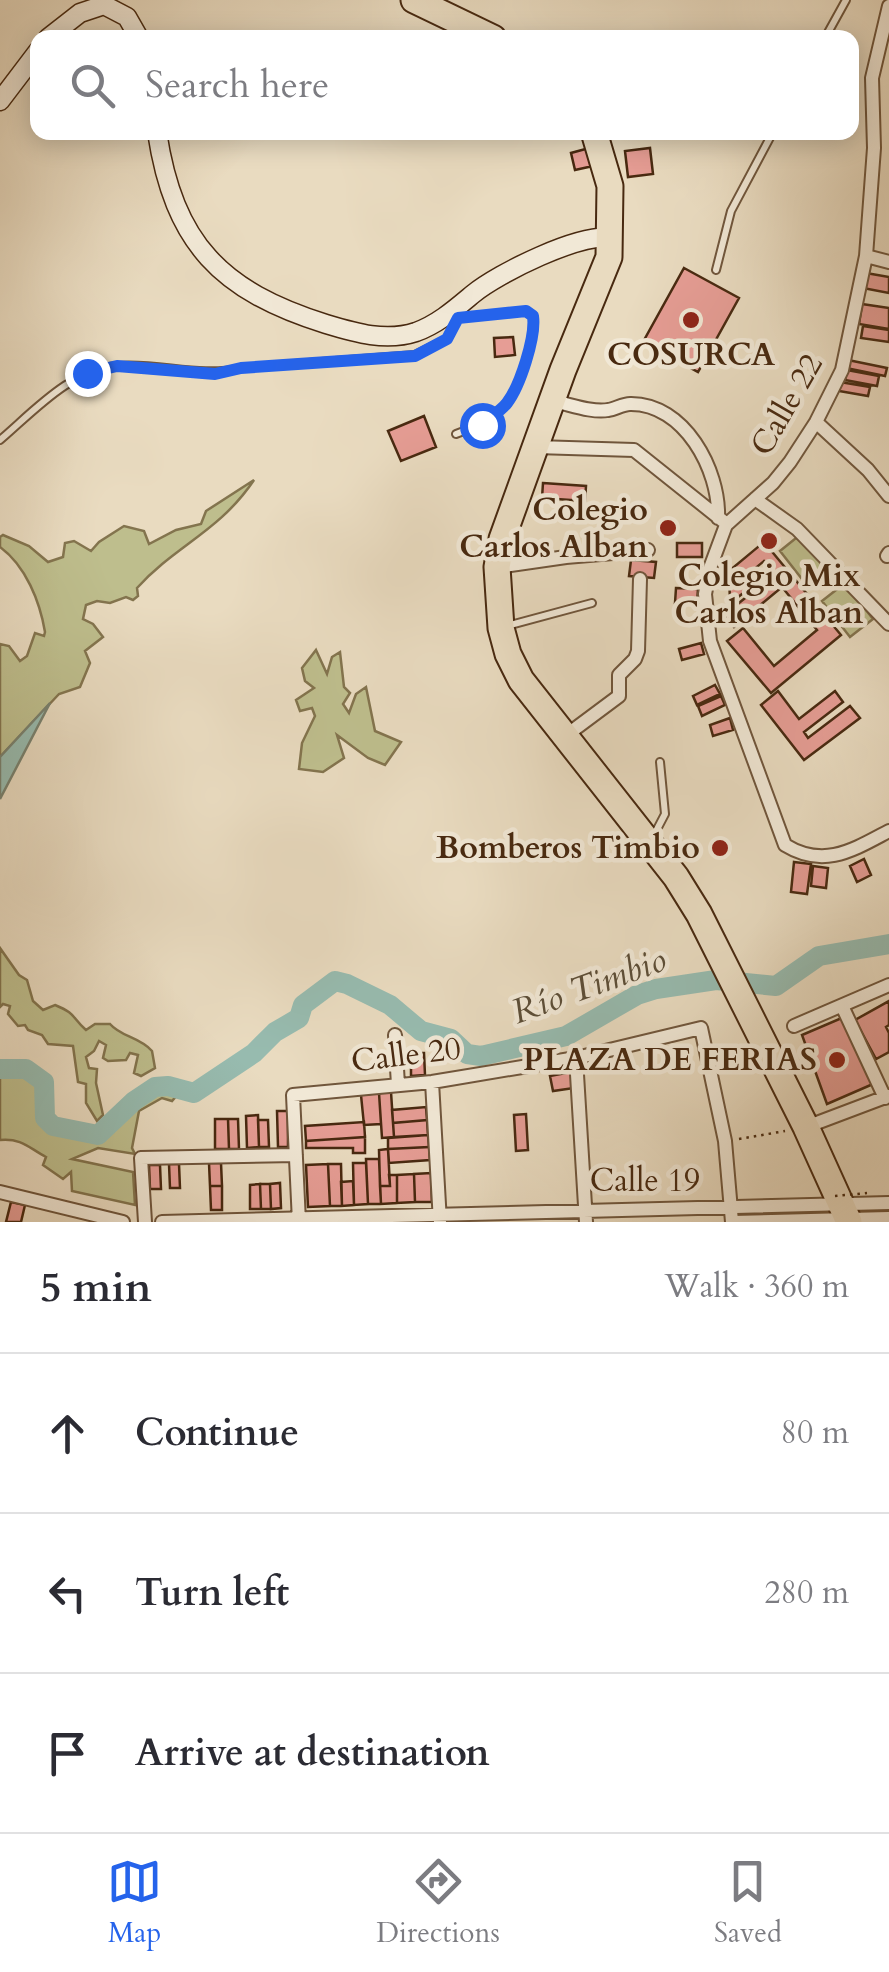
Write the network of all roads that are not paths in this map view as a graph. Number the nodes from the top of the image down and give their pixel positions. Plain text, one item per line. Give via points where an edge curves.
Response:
1 (414, 0) edge
2 (846, 0) edge
3 (889, 6) edge
4 (58, 30) edge
5 (134, 30) edge
6 (476, 30) edge
7 (830, 30) edge
8 (30, 62) edge
9 (0, 101) edge
10 (157, 140) edge
11 (596, 140) edge
12 (770, 140) edge
13 (612, 238) junction
14 (866, 256) junction
15 (889, 262) edge
16 (716, 270) dead end
17 (459, 312) junction
18 (553, 401) junction
19 (816, 422) junction
20 (456, 434) dead end
21 (0, 440) edge
22 (536, 447) junction
23 (889, 496) edge
24 (755, 500) junction
25 (722, 521) junction
26 (648, 550) dead end
27 (497, 567) junction
28 (640, 578) dead end
29 (592, 604) dead end
30 (888, 622) edge
31 (501, 628) junction
32 (564, 737) junction
33 (660, 762) dead end
34 (889, 831) edge
35 (649, 842) junction
36 (889, 985) edge
37 (842, 1008) junction
38 (794, 1026) dead end
39 (394, 1036) dead end
40 (576, 1058) junction
41 (432, 1082) junction
42 (398, 1085) junction
43 (887, 1097) edge
44 (806, 1127) junction
45 (296, 1155) junction
46 (1, 1198) edge
47 (889, 1202) edge
48 (843, 1210) edge
49 (585, 1215) edge
50 (440, 1217) edge
51 (732, 1217) edge
52 (889, 1218) edge
53 (299, 1220) edge
54 (123, 1222) edge
55 (145, 1222) edge
56 (162, 1222) edge

1 - 6 highway
2 - 7 lane
3 - 14 street, Calle 22 via 872,78
4 - 5 main road via 104,5
8 - 9 main road
10 - 17 main road via 184,226 235,284 282,309 374,337 402,336
11 - 13 highway via 610,186
12 - 16 lane via 731,211
13 - 17 main road via 576,240 474,292
13 - 18 highway
14 - 15 street
14 - 19 street, Calle 22 via 842,370
17 - 20 lane via 526,311 535,330 507,403 482,425
17 - 21 lane via 447,339 415,356 215,374 117,366 87,373
18 - 22 highway
18 - 25 street via 604,412 629,403 659,410 692,435
19 - 23 street
19 - 24 street, Calle 22
22 - 25 street via 634,450
22 - 27 highway
24 - 25 street, Calle 22
24 - 30 street via 797,529
25 - 34 street via 705,594 710,642 785,846 803,856 836,856
26 - 27 street
27 - 31 highway
28 - 32 street via 638,651 619,675 619,696
29 - 31 lane
31 - 32 highway via 521,680
32 - 35 highway
33 - 35 lane via 665,814
35 - 44 highway via 722,958
36 - 37 street
37 - 38 street
37 - 43 street
39 - 42 street
40 - 41 street, Calle 20
40 - 49 street
40 - 51 street, Calle 20 via 701,1028 725,1142
41 - 42 street, Calle 20
41 - 50 street
42 - 45 street, Calle 20 via 293,1096
43 - 44 street
44 - 48 highway
45 - 53 street
45 - 55 street via 141,1158
46 - 54 street
47 - 48 street, Calle 19
48 - 51 street, Calle 19
48 - 52 street, Calle 19
49 - 50 street, Calle 19
49 - 51 street, Calle 19
50 - 53 street, Calle 19
53 - 56 street, Calle 19

